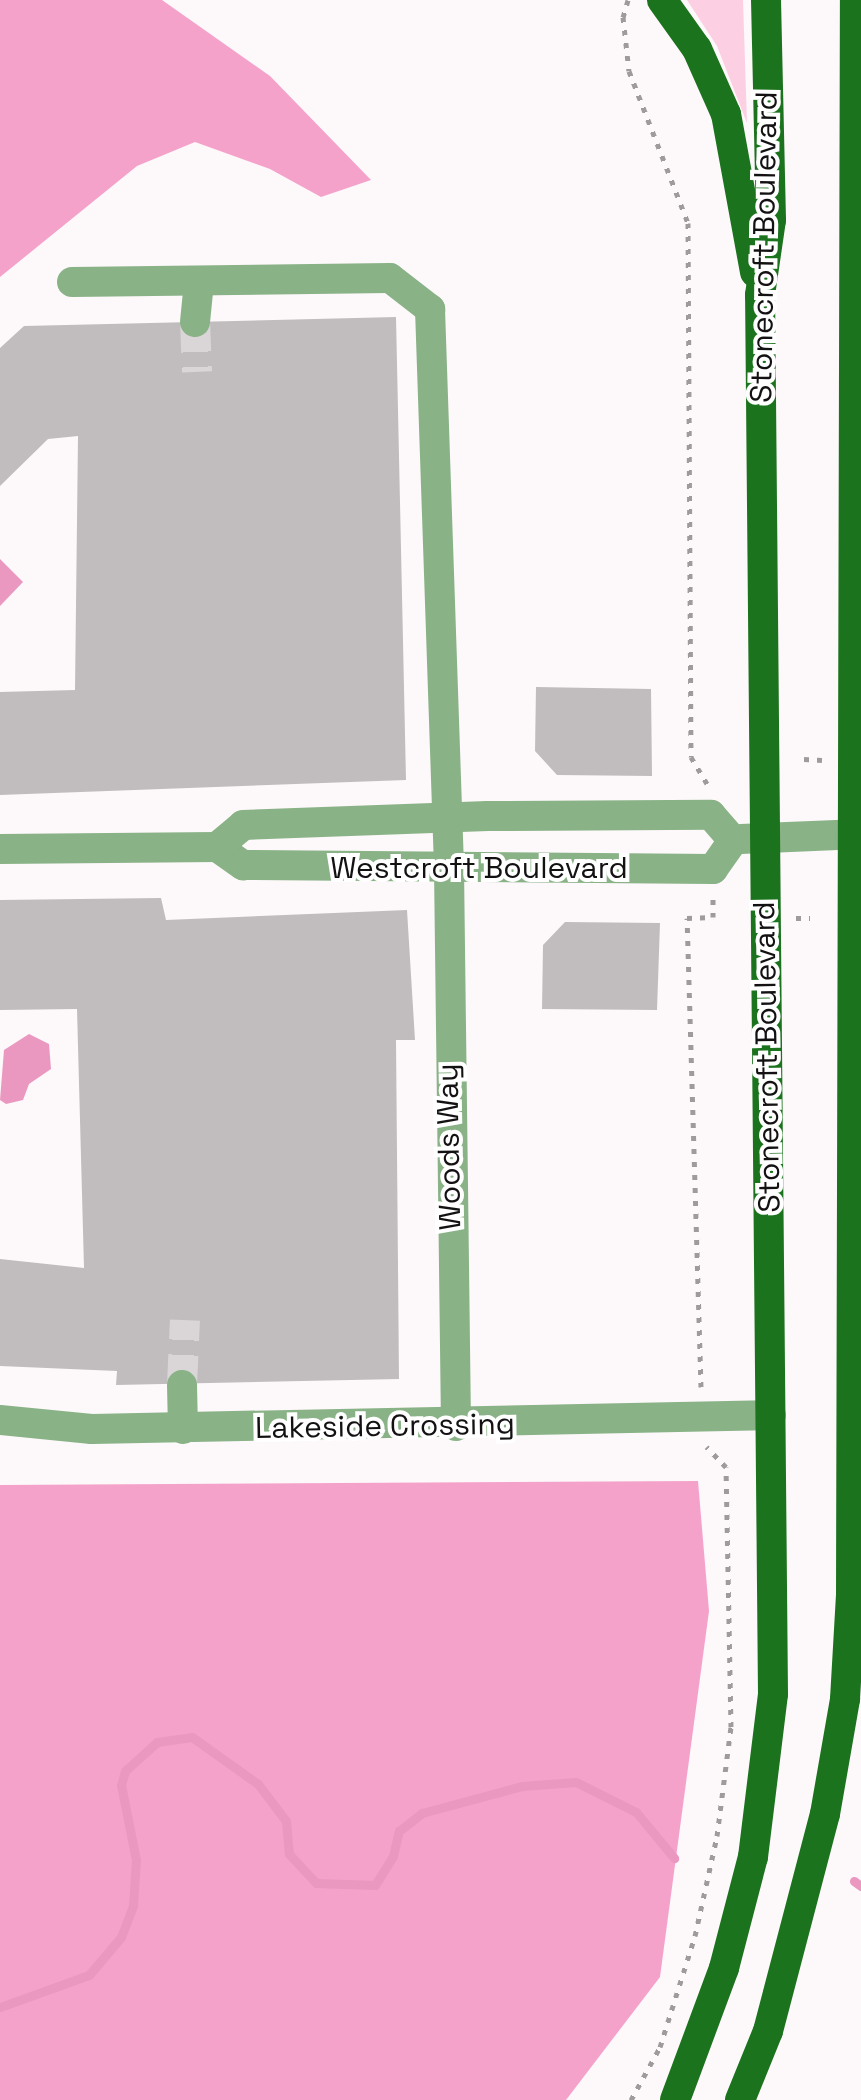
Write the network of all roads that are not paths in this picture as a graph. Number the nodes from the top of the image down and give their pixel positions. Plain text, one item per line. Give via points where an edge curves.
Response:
1 (662, 0) edge
2 (766, 0) edge
3 (856, 0) edge
4 (72, 282) dead end
5 (199, 282) junction
6 (760, 295) junction
7 (195, 322) tunnel mouth
8 (859, 513) edge
9 (447, 818) junction
10 (857, 834) edge
11 (764, 838) junction
12 (733, 840) junction
13 (217, 847) junction
14 (0, 849) edge
15 (449, 868) junction
16 (182, 1384) tunnel mouth
17 (858, 1392) edge
18 (771, 1415) junction
19 (0, 1420) edge
20 (456, 1426) junction
21 (183, 1429) junction
22 (675, 2100) edge
23 (740, 2100) edge

1 - 6 main road via 697,49 726,114
2 - 6 main road, Stonecroft Boulevard via 771,220
3 - 8 main road
4 - 5 street
5 - 7 street
5 - 9 street, Woods Way via 390,278 430,309
6 - 11 main road, Stonecroft Boulevard
8 - 10 main road
9 - 12 street, Westcroft Boulevard via 711,815
9 - 13 street, Westcroft Boulevard via 243,825
9 - 15 street, Woods Way
10 - 11 street
10 - 17 main road
11 - 12 street
11 - 18 main road, Stonecroft Boulevard
12 - 15 street, Westcroft Boulevard via 713,869
13 - 14 street, Westcroft Boulevard
13 - 15 street, Westcroft Boulevard via 243,865
15 - 20 street, Woods Way
16 - 21 street
17 - 23 main road via 851,1594 836,1760 768,2031
18 - 20 street, Lakeside Crossing
18 - 22 main road, Stonecroft Boulevard via 773,1694 766,1784 724,1968
19 - 21 street, Lakeside Crossing via 92,1430
20 - 21 street, Lakeside Crossing

